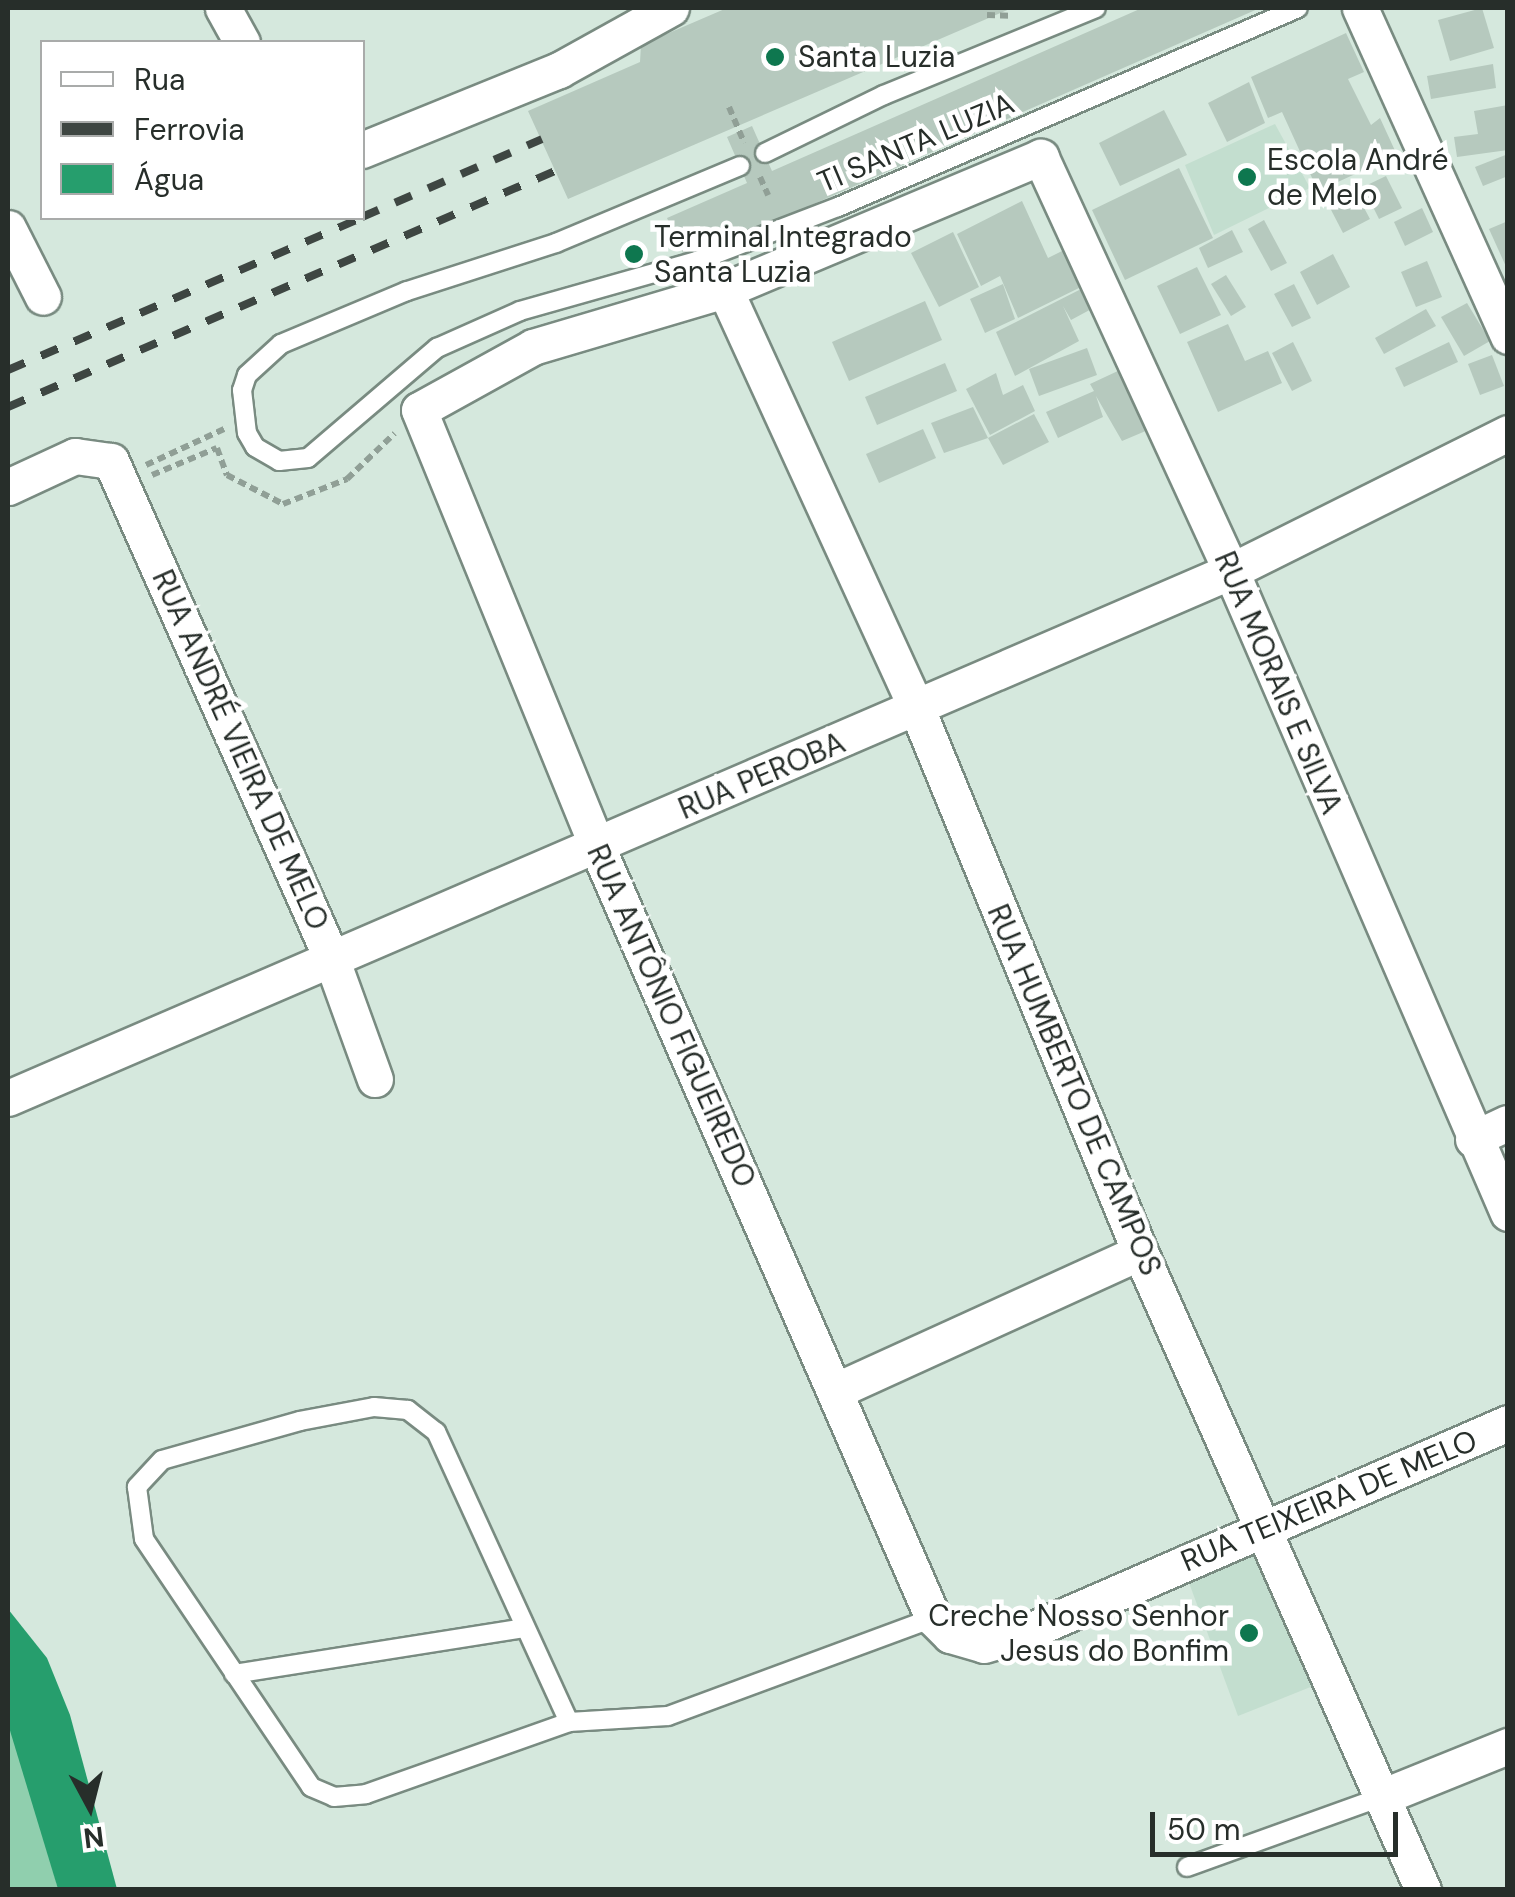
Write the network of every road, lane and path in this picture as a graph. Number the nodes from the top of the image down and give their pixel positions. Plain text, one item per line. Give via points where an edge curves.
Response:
1 (223, 8) edge
2 (671, 8) edge
3 (1096, 8) edge
4 (1298, 8) edge
5 (1362, 12) edge
6 (624, 17) edge
7 (241, 40) edge
8 (729, 107) dead end
9 (734, 119) dead end
10 (365, 149) edge
11 (764, 153) dead end
12 (740, 166) dead end
13 (8, 228) edge
14 (725, 290) junction
15 (43, 298) dead end
16 (1508, 336) edge
17 (224, 416) dead end
18 (227, 428) junction
19 (368, 431) dead end
20 (1508, 433) edge
21 (236, 444) dead end
22 (382, 444) dead end
23 (151, 475) dead end
24 (8, 487) edge
25 (1231, 571) junction
26 (917, 708) junction
27 (597, 847) junction
28 (330, 955) junction
29 (375, 1079) dead end
30 (8, 1098) edge
31 (1508, 1123) edge
32 (1473, 1139) junction
33 (1508, 1213) edge
34 (1140, 1252) junction
35 (835, 1391) junction
36 (1508, 1423) edge
37 (1264, 1528) junction
38 (933, 1618) junction
39 (524, 1628) junction
40 (234, 1674) junction
41 (569, 1722) junction
42 (1508, 1746) edge
43 (1384, 1796) junction
44 (1187, 1867) dead end
45 (1423, 1890) edge

1 - 7 street
2 - 6 street
3 - 11 lane, TI SANTA LUZIA via 884,95
4 - 12 lane, TI SANTA LUZIA via 838,207 698,261 520,311 437,348 308,458 278,461 256,448 247,433 247,374 281,344 407,291 610,222
5 - 16 street
6 - 10 street via 559,70
8 - 9 path
13 - 15 street
14 - 25 street, RUA MORAIS E SILVA via 1041,157
14 - 26 street, RUA HUMBERTO DE CAMPOS
14 - 27 street, RUA ANTÔNIO FIGUEIREDO via 532,347 419,410
17 - 18 path
18 - 21 path
18 - 23 path via 146,463
19 - 22 path
20 - 25 street, RUA PEROBA
24 - 28 street, RUA ANDRÉ VIEIRA DE MELO via 75,456 111,461
25 - 26 street, RUA PEROBA
25 - 32 street, RUA MORAIS E SILVA
26 - 27 street, RUA PEROBA
26 - 34 street, RUA HUMBERTO DE CAMPOS
27 - 28 street, RUA PEROBA
27 - 35 street, RUA ANTÔNIO FIGUEIREDO
28 - 29 street, RUA ANDRÉ VIEIRA DE MELO
28 - 30 street, RUA PEROBA
31 - 32 street
32 - 33 street, RUA MORAIS E SILVA
34 - 35 street
34 - 37 street, RUA HUMBERTO DE CAMPOS
35 - 38 street, RUA ANTÔNIO FIGUEIREDO
36 - 37 street, RUA TEIXEIRA DE MELO
37 - 38 street, RUA TEIXEIRA DE MELO via 1002,1641 966,1643
37 - 43 street, RUA HUMBERTO DE CAMPOS
38 - 41 lane via 668,1716
39 - 40 lane
39 - 40 lane via 436,1432 408,1410 374,1407 162,1460 136,1487 144,1540
39 - 41 lane
40 - 41 lane via 312,1786 334,1797 366,1794
42 - 43 street
43 - 44 lane
43 - 45 street, RUA HUMBERTO DE CAMPOS

